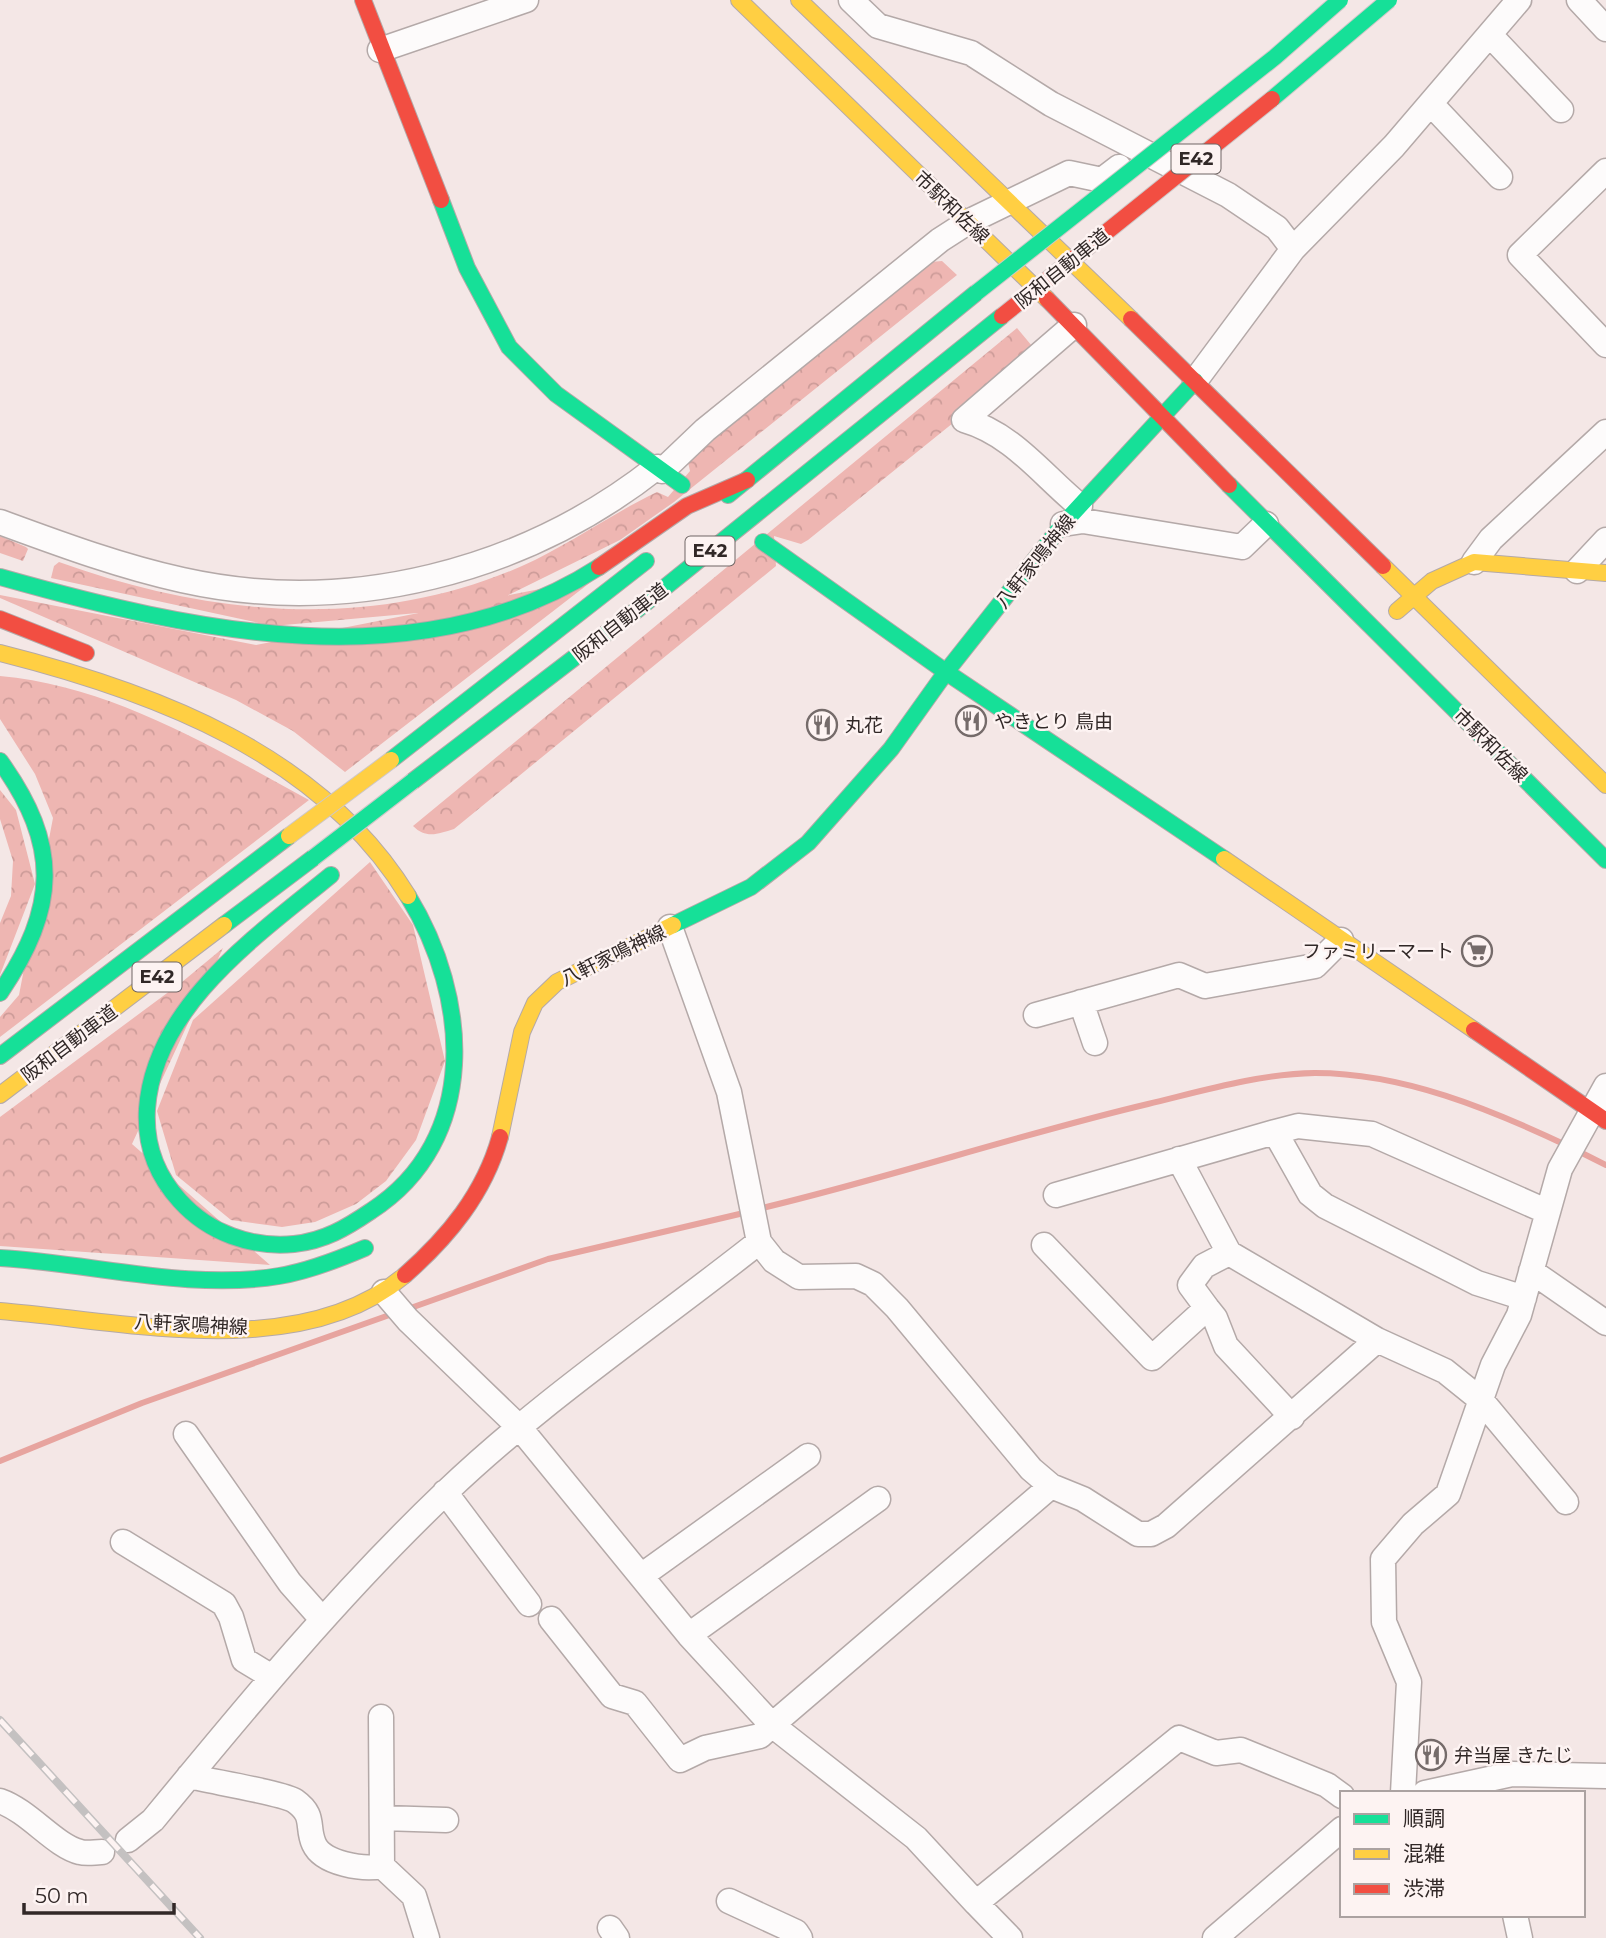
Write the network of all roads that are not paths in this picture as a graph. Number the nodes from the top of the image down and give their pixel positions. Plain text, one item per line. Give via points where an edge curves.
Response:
1 (363, 0) edge
2 (526, 0) edge
3 (739, 0) edge
4 (799, 0) edge
5 (851, 0) edge
6 (1340, 0) edge
7 (1389, 0) edge
8 (1518, 0) edge
9 (1579, 0) edge
10 (1606, 29) edge
11 (1490, 35) junction
12 (380, 50) junction
13 (1431, 104) junction
14 (1561, 110) dead end
15 (1138, 151) junction
16 (1500, 177) dead end
17 (1602, 182) edge
18 (1012, 203) junction
19 (968, 222) junction
20 (1293, 249) junction
21 (1074, 325) junction
22 (1606, 345) edge
23 (1195, 381) junction
24 (1161, 417) junction
25 (1606, 432) edge
26 (659, 469) junction
27 (747, 480) junction
28 (682, 485) dead end
29 (1071, 515) junction
30 (0, 522) edge
31 (694, 523) dead end
32 (1266, 524) junction
33 (1606, 540) edge
34 (763, 542) dead end
35 (662, 549) dead end
36 (1474, 562) junction
37 (1577, 571) junction
38 (1606, 573) edge
39 (0, 574) edge
40 (1415, 596) junction
41 (638, 609) junction
42 (2, 620) edge
43 (1376, 629) junction
44 (0, 653) edge
45 (97, 657) dead end
46 (946, 672) junction
47 (0, 761) edge
48 (456, 769) dead end
49 (0, 771) edge
50 (332, 777) dead end
51 (1606, 785) edge
52 (36, 818) junction
53 (1606, 860) edge
54 (670, 927) junction
55 (1341, 940) junction
56 (0, 993) edge
57 (1081, 1002) junction
58 (1035, 1015) dead end
59 (1095, 1043) dead end
60 (0, 1056) edge
61 (1606, 1086) edge
62 (0, 1095) edge
63 (1598, 1117) edge
64 (1275, 1132) junction
65 (1179, 1159) junction
66 (1056, 1195) dead end
67 (1548, 1212) junction
68 (379, 1240) dead end
69 (759, 1242) junction
70 (1044, 1245) dead end
71 (1230, 1253) junction
72 (0, 1258) edge
73 (1531, 1271) junction
74 (1524, 1298) junction
75 (395, 1305) junction
76 (1207, 1308) junction
77 (0, 1311) edge
78 (1606, 1323) edge
79 (1377, 1340) junction
80 (1481, 1400) junction
81 (1292, 1417) junction
82 (520, 1428) junction
83 (186, 1434) dead end
84 (808, 1456) dead end
85 (1051, 1486) junction
86 (445, 1492) junction
87 (878, 1499) dead end
88 (1566, 1502) dead end
89 (123, 1542) dead end
90 (641, 1576) junction
91 (528, 1604) dead end
92 (321, 1618) junction
93 (551, 1619) dead end
94 (689, 1635) junction
95 (272, 1677) junction
96 (381, 1717) dead end
97 (772, 1725) junction
98 (189, 1776) junction
99 (1606, 1776) edge
100 (1403, 1791) edge
101 (1435, 1791) edge
102 (1340, 1795) edge
103 (0, 1801) edge
104 (382, 1818) junction
105 (446, 1820) dead end
106 (1340, 1831) edge
107 (128, 1840) dead end
108 (103, 1852) dead end
109 (382, 1866) junction
110 (729, 1901) dead end
111 (976, 1903) junction
112 (1515, 1917) edge
113 (427, 1938) edge
114 (800, 1938) edge
115 (1010, 1938) edge
116 (1215, 1938) edge
117 (1520, 1938) edge

1 - 12 main road
2 - 12 street
3 - 19 main road, 市駅和佐線
4 - 18 main road
5 - 15 street via 878,26 971,53
6 - 27 main road, 阪和自動車道 / E42, bridge
7 - 41 main road, 阪和自動車道 / E42, bridge
8 - 11 street
9 - 10 street
11 - 13 street
11 - 14 street
12 - 26 main road via 467,268 509,347 556,394
13 - 16 street
13 - 20 street
15 - 18 street via 1102,180 1069,173
15 - 20 street via 1247,207 1278,228
17 - 22 street via 1520,256
18 - 19 street
18 - 23 main road
19 - 21 main road, 市駅和佐線
19 - 26 street
20 - 23 street
21 - 24 main road, 市駅和佐線
21 - 29 street via 964,420 1012,444
23 - 24 main road, 八軒家鳴神線
23 - 40 main road
24 - 29 main road, 八軒家鳴神線
24 - 32 main road
25 - 36 street via 1491,538
26 - 28 main road
26 - 30 street via 597,509 533,542 446,575 369,591 272,590 183,581 106,561
27 - 31 main road, 阪和自動車道 / E42
27 - 39 main road via 681,509 632,546 559,589 439,628 356,636 251,633 163,621
29 - 32 street via 1083,521 1242,547
29 - 46 main road, 八軒家鳴神線
32 - 43 main road
33 - 37 street
34 - 46 main road
35 - 60 main road, 阪和自動車道 / E42, bridge
36 - 37 main road
36 - 40 main road via 1432,581
37 - 38 main road
40 - 43 main road
40 - 51 main road
41 - 48 main road
41 - 62 main road, 阪和自動車道 / E42, bridge
42 - 45 main road
43 - 53 main road, 市駅和佐線
44 - 50 main road via 64,669 160,704 211,726 285,769 369,841 397,878 426,929 452,1002 457,1051 450,1109 435,1144 405,1186 365,1220 313,1241 257,1243 226,1234 198,1218 163,1179 146,1127 148,1091 169,1035 202,992 341,866 385,828
46 - 54 main road, 八軒家鳴神線 via 891,749 808,843 751,887
46 - 55 main road
47 - 52 main road
49 - 52 main road
52 - 56 main road via 46,868 43,906 29,948
54 - 69 street via 729,1092
54 - 75 main road, 八軒家鳴神線 via 550,986 538,997 518,1051 499,1146 483,1185
55 - 57 street via 1315,966 1205,986 1179,975
55 - 63 main road
57 - 58 street
57 - 59 street
61 - 63 street
63 - 67 street via 1560,1169
64 - 65 street
64 - 67 street via 1298,1126 1372,1135
64 - 74 street via 1310,1194 1325,1206 1477,1283
65 - 66 street
65 - 71 street
67 - 73 street
68 - 72 main road via 349,1257 309,1270 251,1278 183,1278
69 - 82 street
69 - 85 street via 774,1261 799,1277 856,1276 873,1284 1031,1469
70 - 76 street via 1152,1358
71 - 76 street via 1204,1266 1190,1284
71 - 79 street
73 - 74 street
73 - 78 street
74 - 80 street
75 - 77 main road, 八軒家鳴神線 via 267,1327 202,1328
75 - 82 street
76 - 81 street via 1226,1346
79 - 80 street via 1445,1371
79 - 81 street
80 - 88 street
80 - 100 street via 1448,1494 1413,1524 1383,1559 1384,1622 1409,1682
81 - 85 street via 1151,1534 1138,1534 1083,1499
82 - 86 street
82 - 90 street
83 - 92 street via 290,1583
84 - 90 street
85 - 97 street
86 - 91 street
86 - 92 street
87 - 94 street
89 - 95 street via 223,1604 244,1660
90 - 94 street
92 - 95 street
93 - 97 street via 612,1696 635,1703 680,1760 705,1748 760,1736
94 - 97 street
95 - 98 street
96 - 104 street
97 - 111 street via 916,1838
98 - 107 street via 153,1820
98 - 109 street via 294,1800 311,1818 313,1843 323,1856 368,1869
99 - 101 street via 1512,1774
102 - 111 street via 1241,1750 1216,1753 1179,1738
103 - 108 street via 18,1807 70,1848
104 - 105 street
104 - 109 street
106 - 116 street
109 - 113 street via 414,1896
110 - 114 street
111 - 115 street
112 - 117 street

